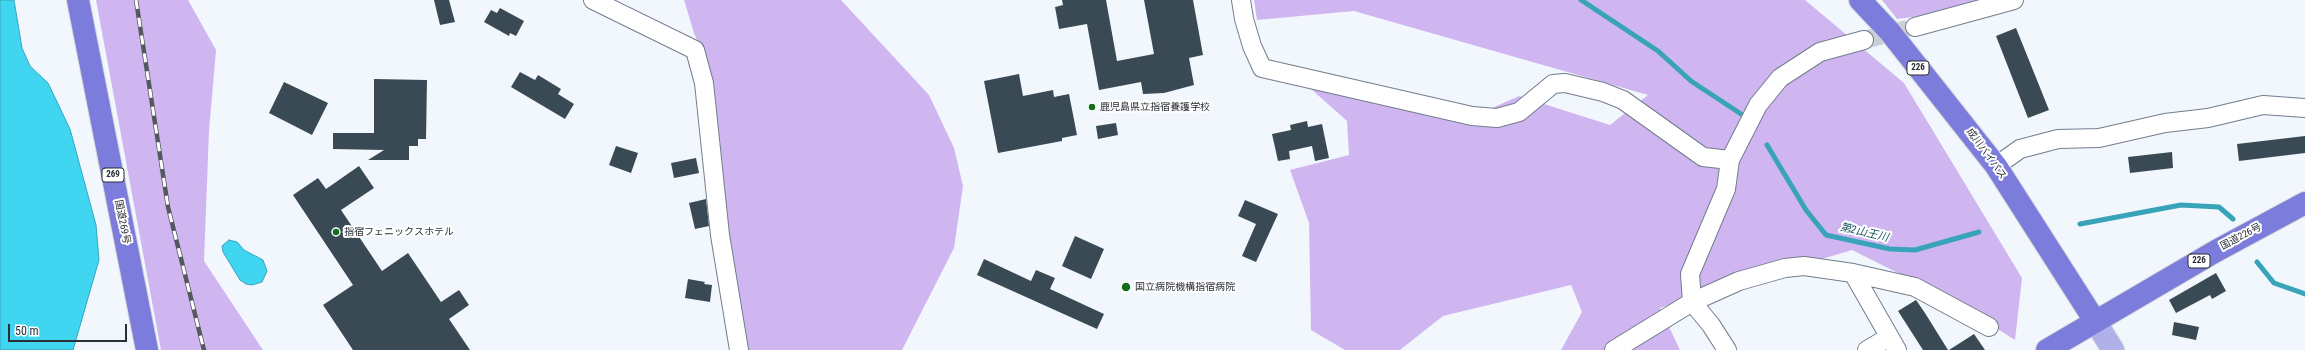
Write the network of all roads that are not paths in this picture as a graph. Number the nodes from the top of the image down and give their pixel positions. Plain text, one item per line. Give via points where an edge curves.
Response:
1 (78, 0) edge
2 (593, 0) edge
3 (1241, 0) edge
4 (1860, 0) edge
5 (2014, 0) edge
6 (1915, 27) tunnel mouth
7 (1864, 40) tunnel mouth
8 (2305, 108) edge
9 (1730, 160) junction
10 (1996, 166) junction
11 (2305, 203) edge
12 (1853, 273) junction
13 (1692, 302) junction
14 (2095, 321) junction
15 (1989, 327) dead end
16 (1893, 343) edge
17 (147, 350) edge
18 (739, 350) edge
19 (1614, 350) edge
20 (1727, 350) edge
21 (1867, 350) edge
22 (2047, 350) edge
23 (2114, 350) edge

1 - 17 highway, 国道269号 / 269
2 - 18 street via 695,50 704,83 720,235
3 - 9 street via 1252,46 1262,68 1472,116 1497,118 1519,112 1553,84 1565,83 1603,92 1623,100 1703,157
4 - 10 highway, 成川バイパス / 226 via 1890,32
5 - 6 street
7 - 9 street via 1820,52 1780,78 1758,104
8 - 10 street via 2263,105 2099,138 2058,139 2020,149
9 - 13 street via 1726,189 1690,274
10 - 14 highway, 成川バイパス / 226
11 - 14 highway, 国道226号 / 226
12 - 13 street via 1804,266 1786,268 1739,282
12 - 15 street via 1915,287
12 - 16 street
13 - 19 street
13 - 20 street via 1712,325
14 - 22 highway
14 - 23 main road
16 - 21 street

